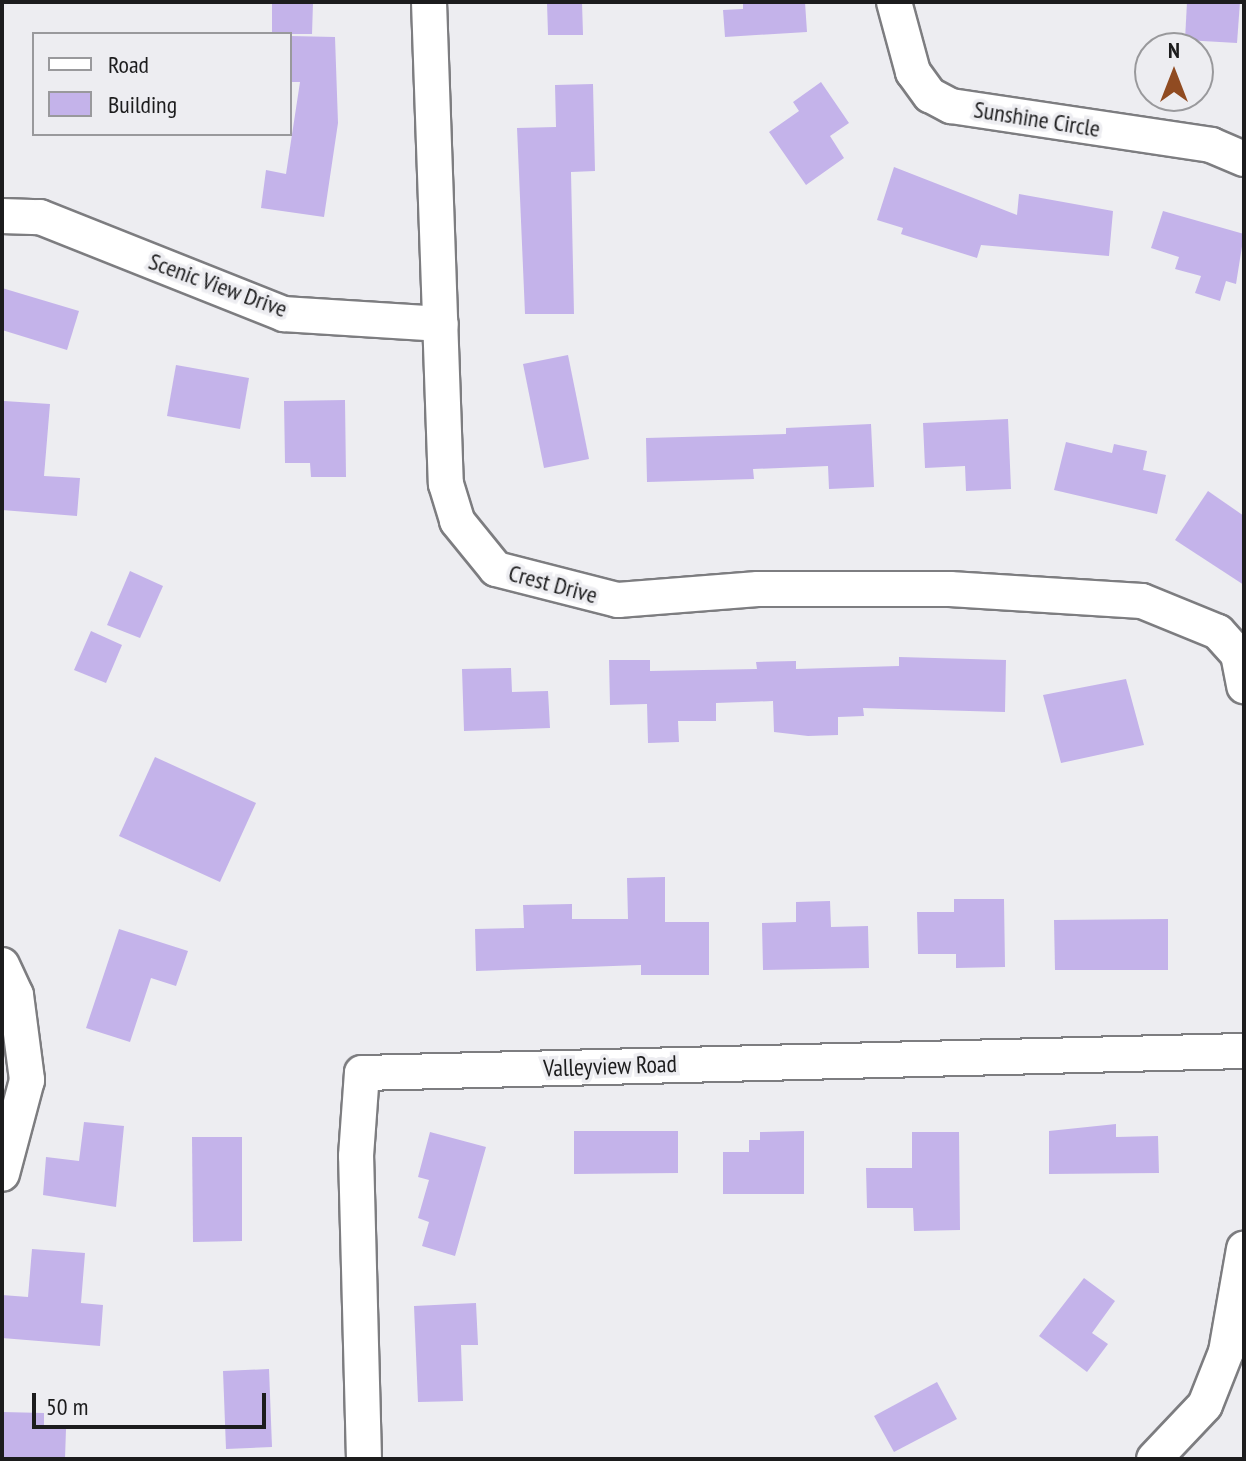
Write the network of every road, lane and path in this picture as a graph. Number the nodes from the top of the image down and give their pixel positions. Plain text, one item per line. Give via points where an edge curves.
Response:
1 (429, 2) edge
2 (894, 2) edge
3 (1244, 159) edge
4 (2, 216) edge
5 (441, 324) junction
6 (1244, 686) edge
7 (2, 965) edge
8 (1244, 1051) edge
9 (2, 1174) edge
10 (1244, 1249) edge
11 (364, 1459) edge
12 (1154, 1459) edge

1 - 5 street, Crest Drive
2 - 3 street, Sunshine Circle via 913,72 930,95 951,106 1211,145
4 - 5 street, Scenic View Drive via 40,217 284,314
5 - 6 street, Crest Drive via 446,484 457,521 496,569 618,600 758,589 950,589 1142,601 1218,632 1238,654
7 - 9 street via 16,995 27,1080
8 - 11 street, Valleyview Road via 362,1073 356,1156
10 - 12 street via 1226,1352 1205,1405

